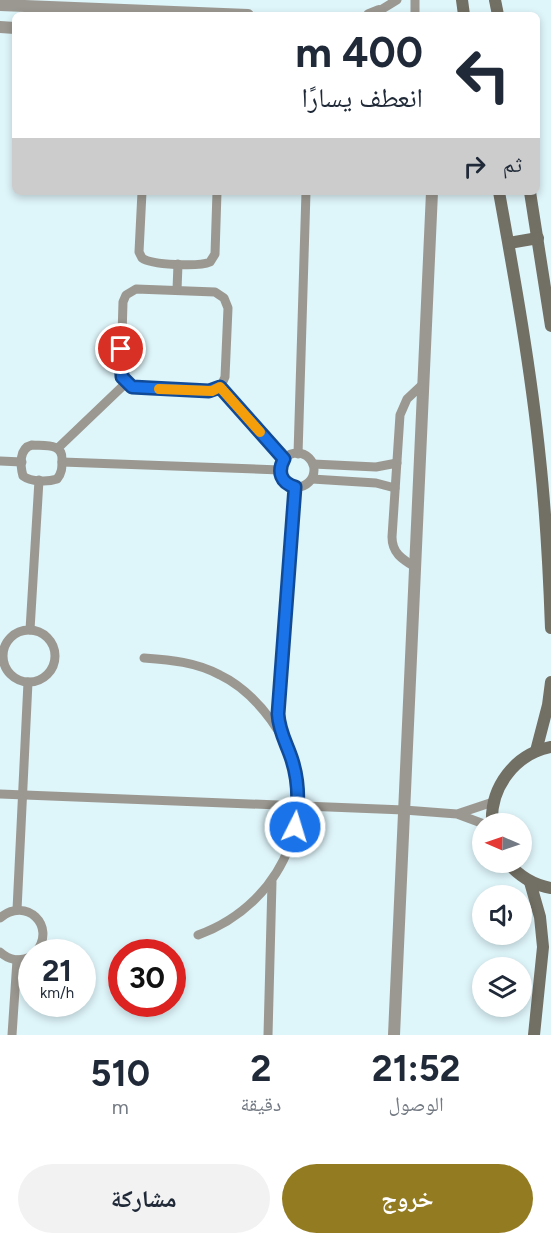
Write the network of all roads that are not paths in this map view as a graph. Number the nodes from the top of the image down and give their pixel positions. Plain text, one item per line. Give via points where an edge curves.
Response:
1 (398, 0) edge
2 (0, 4) edge
3 (180, 12) edge
4 (379, 12) edge
5 (142, 195) edge
6 (217, 195) edge
7 (306, 195) edge
8 (434, 195) edge
9 (500, 195) edge
10 (531, 195) edge
11 (538, 238) junction
12 (508, 243) junction
13 (177, 264) junction
14 (177, 290) junction
15 (551, 326) edge
16 (126, 383) junction
17 (423, 384) junction
18 (220, 387) junction
19 (58, 448) junction
20 (298, 454) junction
21 (284, 459) junction
22 (0, 461) edge
23 (22, 462) junction
24 (62, 462) junction
25 (397, 463) junction
26 (313, 464) junction
27 (372, 467) junction
28 (280, 470) junction
29 (312, 479) junction
30 (39, 480) junction
31 (371, 482) junction
32 (295, 487) junction
33 (395, 488) junction
34 (415, 567) junction
35 (551, 628) edge
36 (30, 630) junction
37 (0, 633) edge
38 (7, 641) junction
39 (144, 658) dead end
40 (28, 682) junction
41 (551, 682) edge
42 (279, 698) junction
43 (261, 706) junction
44 (279, 731) junction
45 (551, 747) edge
46 (537, 751) junction
47 (0, 794) edge
48 (23, 795) junction
49 (494, 802) junction
50 (297, 806) junction
51 (404, 810) junction
52 (457, 813) junction
53 (493, 813) edge
54 (472, 819) edge
55 (518, 873) edge
56 (273, 880) junction
57 (530, 882) junction
58 (551, 888) edge
59 (251, 904) junction
60 (17, 910) junction
61 (272, 911) junction
62 (0, 918) edge
63 (198, 935) dead end
64 (42, 939) edge
65 (0, 952) edge
66 (17, 960) joint
67 (12, 1035) edge
68 (267, 1035) edge
69 (394, 1035) edge
70 (534, 1035) edge

1 - 4 street
2 - 3 street
5 - 13 street via 141,256 148,262
6 - 13 street via 214,257 204,265
7 - 20 street
8 - 17 street
9 - 12 main road
10 - 11 main road
11 - 12 main road
11 - 15 main road
12 - 35 main road via 540,459
13 - 14 street
14 - 16 street via 136,289 124,298 121,370
14 - 18 street via 215,292 226,301 225,377
16 - 18 street via 135,388 212,391
16 - 19 street
17 - 25 street via 401,410
17 - 34 street
18 - 21 street
19 - 23 street via 28,446
19 - 24 street
20 - 21 street
20 - 26 street
21 - 28 street
22 - 23 street
23 - 30 street via 25,478
24 - 28 street
24 - 30 street via 57,479
25 - 27 street
25 - 33 street
26 - 27 street
26 - 29 street
27 - 31 street via 368,474
28 - 32 street via 284,481
29 - 31 street
29 - 32 street
30 - 36 street
31 - 33 street
32 - 42 street
33 - 34 street via 393,546 399,557
34 - 51 street
36 - 38 street
36 - 40 street via 47,638 54,656 47,674
37 - 38 street
38 - 40 street via 4,665 14,677
39 - 43 street via 208,669 237,685
40 - 48 street
41 - 46 main road
42 - 43 street
42 - 44 street
43 - 44 street
44 - 50 street via 295,772
45 - 46 main road
46 - 49 main road via 512,768 500,783
47 - 48 street
48 - 50 street
48 - 60 street
49 - 52 street
49 - 53 main road
50 - 51 street
50 - 56 street via 288,849
51 - 52 street
51 - 69 street
52 - 54 street
55 - 57 main road
56 - 59 street
56 - 61 street
57 - 58 main road
57 - 70 main road via 543,947
59 - 61 street
59 - 63 street via 222,925
60 - 62 street
60 - 64 street via 32,914 42,927
61 - 68 street
65 - 66 street
66 - 67 street

